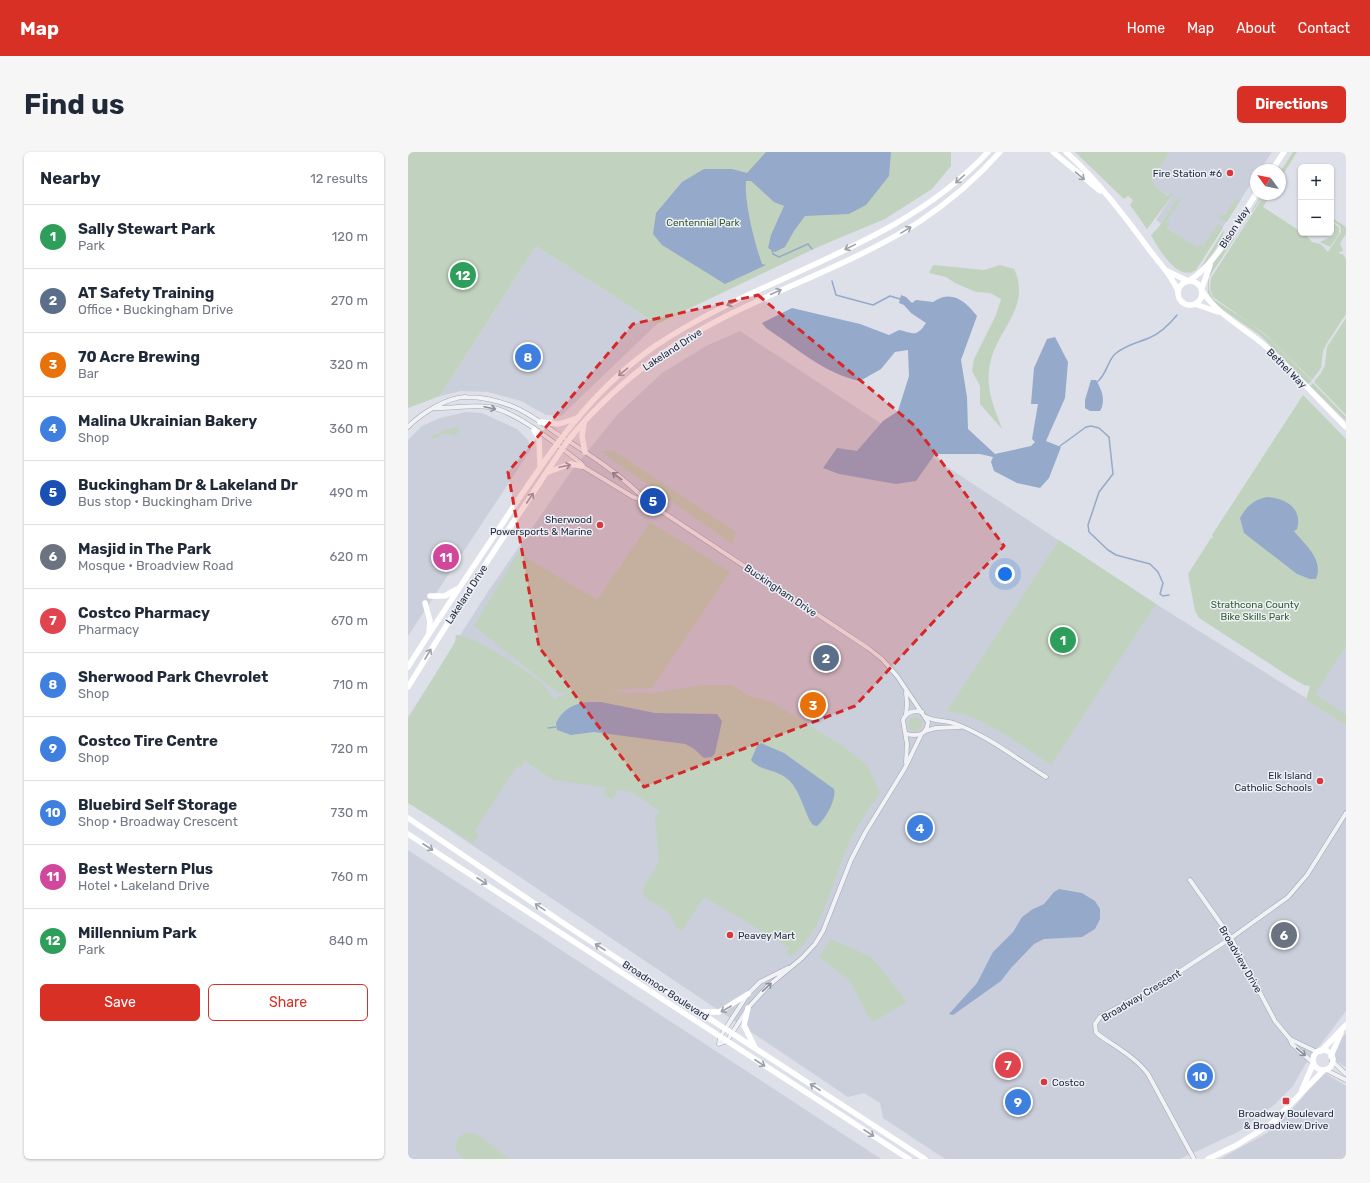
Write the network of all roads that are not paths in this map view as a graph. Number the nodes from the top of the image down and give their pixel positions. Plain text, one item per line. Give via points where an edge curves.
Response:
1 (988, 152) edge
2 (1000, 152) edge
3 (1053, 152) edge
4 (1066, 152) edge
5 (1284, 152) edge
6 (1276, 164) edge
7 (1108, 197) junction
8 (1252, 200) edge
9 (1212, 261) junction
10 (1167, 271) junction
11 (1189, 280) junction
12 (1202, 290) junction
13 (1178, 291) junction
14 (1195, 304) junction
15 (1222, 314) junction
16 (434, 408) junction
17 (577, 418) junction
18 (540, 422) junction
19 (584, 424) junction
20 (408, 427) edge
21 (1346, 427) edge
22 (534, 430) junction
23 (561, 436) junction
24 (568, 441) junction
25 (555, 445) junction
26 (562, 450) junction
27 (585, 452) junction
28 (540, 466) junction
29 (582, 466) junction
30 (548, 472) junction
31 (646, 501) junction
32 (459, 588) junction
33 (430, 596) dead end
34 (425, 603) dead end
35 (429, 634) junction
36 (408, 667) edge
37 (408, 687) edge
38 (905, 690) junction
39 (922, 712) junction
40 (906, 715) junction
41 (926, 717) junction
42 (961, 727) junction
43 (925, 731) junction
44 (906, 734) junction
45 (921, 735) junction
46 (905, 768) junction
47 (1046, 777) dead end
48 (1346, 812) edge
49 (408, 818) edge
50 (408, 824) edge
51 (421, 827) junction
52 (408, 834) edge
53 (1190, 880) dead end
54 (1231, 938) junction
55 (788, 968) junction
56 (748, 994) junction
57 (748, 1008) junction
58 (700, 1012) junction
59 (1345, 1026) edge
60 (725, 1029) junction
61 (732, 1033) junction
62 (720, 1037) junction
63 (1290, 1039) junction
64 (727, 1041) junction
65 (755, 1048) junction
66 (1319, 1051) junction
67 (1332, 1058) junction
68 (1313, 1064) junction
69 (1325, 1070) junction
70 (1346, 1074) edge
71 (1346, 1080) edge
72 (1301, 1092) junction
73 (909, 1159) edge
74 (925, 1159) edge
75 (1194, 1159) edge
76 (1208, 1159) edge

1 -> 17 main road, Lakeland Drive via 943,194 901,221 724,306 656,346 603,390
19 -> 2 main road, Lakeland Drive via 598,408 660,355 735,312 906,229 956,195
3 -> 7 main road via 1079,176
4 - 7 main road
5 - 6 main road
7 - 10 main road
8 - 9 main road, Bison Way
9 - 11 main road, Bison Way via 1200,274
9 - 12 main road, Bison Way
10 - 11 main road
10 - 13 main road
11 - 12 main road via 1196,282
11 - 13 main road via 1181,284
12 - 14 main road via 1201,298
12 - 15 main road, Bethel Way via 1209,302
13 - 14 main road via 1183,302
14 - 15 main road, Bethel Way
15 - 21 main road, Bethel Way via 1265,346
16 - 18 street, Buckingham Drive via 445,401 465,396 493,400 515,408
16 - 20 street, Buckingham Drive via 414,420
16 -> 22 street, Buckingham Drive via 490,407 512,415
17 - 18 main road via 559,424
17 - 23 main road, Lakeland Drive
18 - 23 street, Buckingham Drive
19 - 24 main road, Lakeland Drive
19 - 27 main road via 582,436
22 - 25 street, Buckingham Drive
22 - 28 main road via 539,438
23 - 24 street, Buckingham Drive
23 - 25 main road, Lakeland Drive
24 - 26 main road, Lakeland Drive
24 - 27 street, Buckingham Drive
25 - 26 street, Buckingham Drive
25 - 28 main road, Lakeland Drive
26 - 29 street, Buckingham Drive
26 - 30 main road, Lakeland Drive
31 -> 27 street, Buckingham Drive via 637,491
28 - 32 main road, Lakeland Drive
30 -> 29 main road via 570,464
29 - 31 street, Buckingham Drive via 633,497
37 -> 30 main road, Lakeland Drive via 453,612
31 - 38 street, Buckingham Drive via 868,648 885,662
32 - 33 main road via 445,596
32 - 35 main road, Lakeland Drive
34 - 35 main road via 430,621
35 - 36 main road, Lakeland Drive
38 - 39 street, Buckingham Drive
38 - 40 street, Buckingham Drive via 908,704
39 - 40 street via 915,711
39 - 41 street
40 - 44 street via 902,724
41 - 42 street via 936,722
41 - 43 street via 928,724
42 - 43 street
42 - 47 street via 981,735
43 - 45 street
44 - 45 street
44 - 46 street
45 - 46 street
46 - 55 street via 858,846 823,931 809,951
48 - 54 street via 1307,875 1288,896
49 - 51 main road, Broadmoor Boulevard
50 - 51 main road
58 -> 51 main road, Broadmoor Boulevard
52 -> 62 main road, Broadmoor Boulevard
53 - 54 street, Broadview Drive
54 - 63 street, Broadview Drive via 1275,1021
54 - 75 street, Broadway Crescent via 1159,985 1100,1017 1095,1024 1099,1035 1130,1056 1148,1074
55 - 56 street via 760,982
57 -> 55 street
56 -> 58 main road via 719,1012
56 - 60 street
57 - 61 street
57 - 65 main road via 744,1025
58 - 60 main road, Broadmoor Boulevard
59 - 66 main road
59 - 67 main road
60 - 61 main road, Broadmoor Boulevard
60 - 62 street
61 - 64 street
61 - 65 main road, Broadmoor Boulevard
62 - 64 main road, Broadmoor Boulevard
63 - 66 street
63 -> 68 street, Broadview Drive
64 -> 73 main road, Broadmoor Boulevard
74 -> 65 main road, Broadmoor Boulevard
66 - 67 main road via 1326,1051
66 - 68 main road via 1314,1056
67 - 69 main road via 1330,1067
67 - 70 street
68 - 69 main road via 1318,1069
68 - 72 main road
69 - 71 street
69 - 72 main road
72 - 76 main road via 1282,1113 1257,1134

